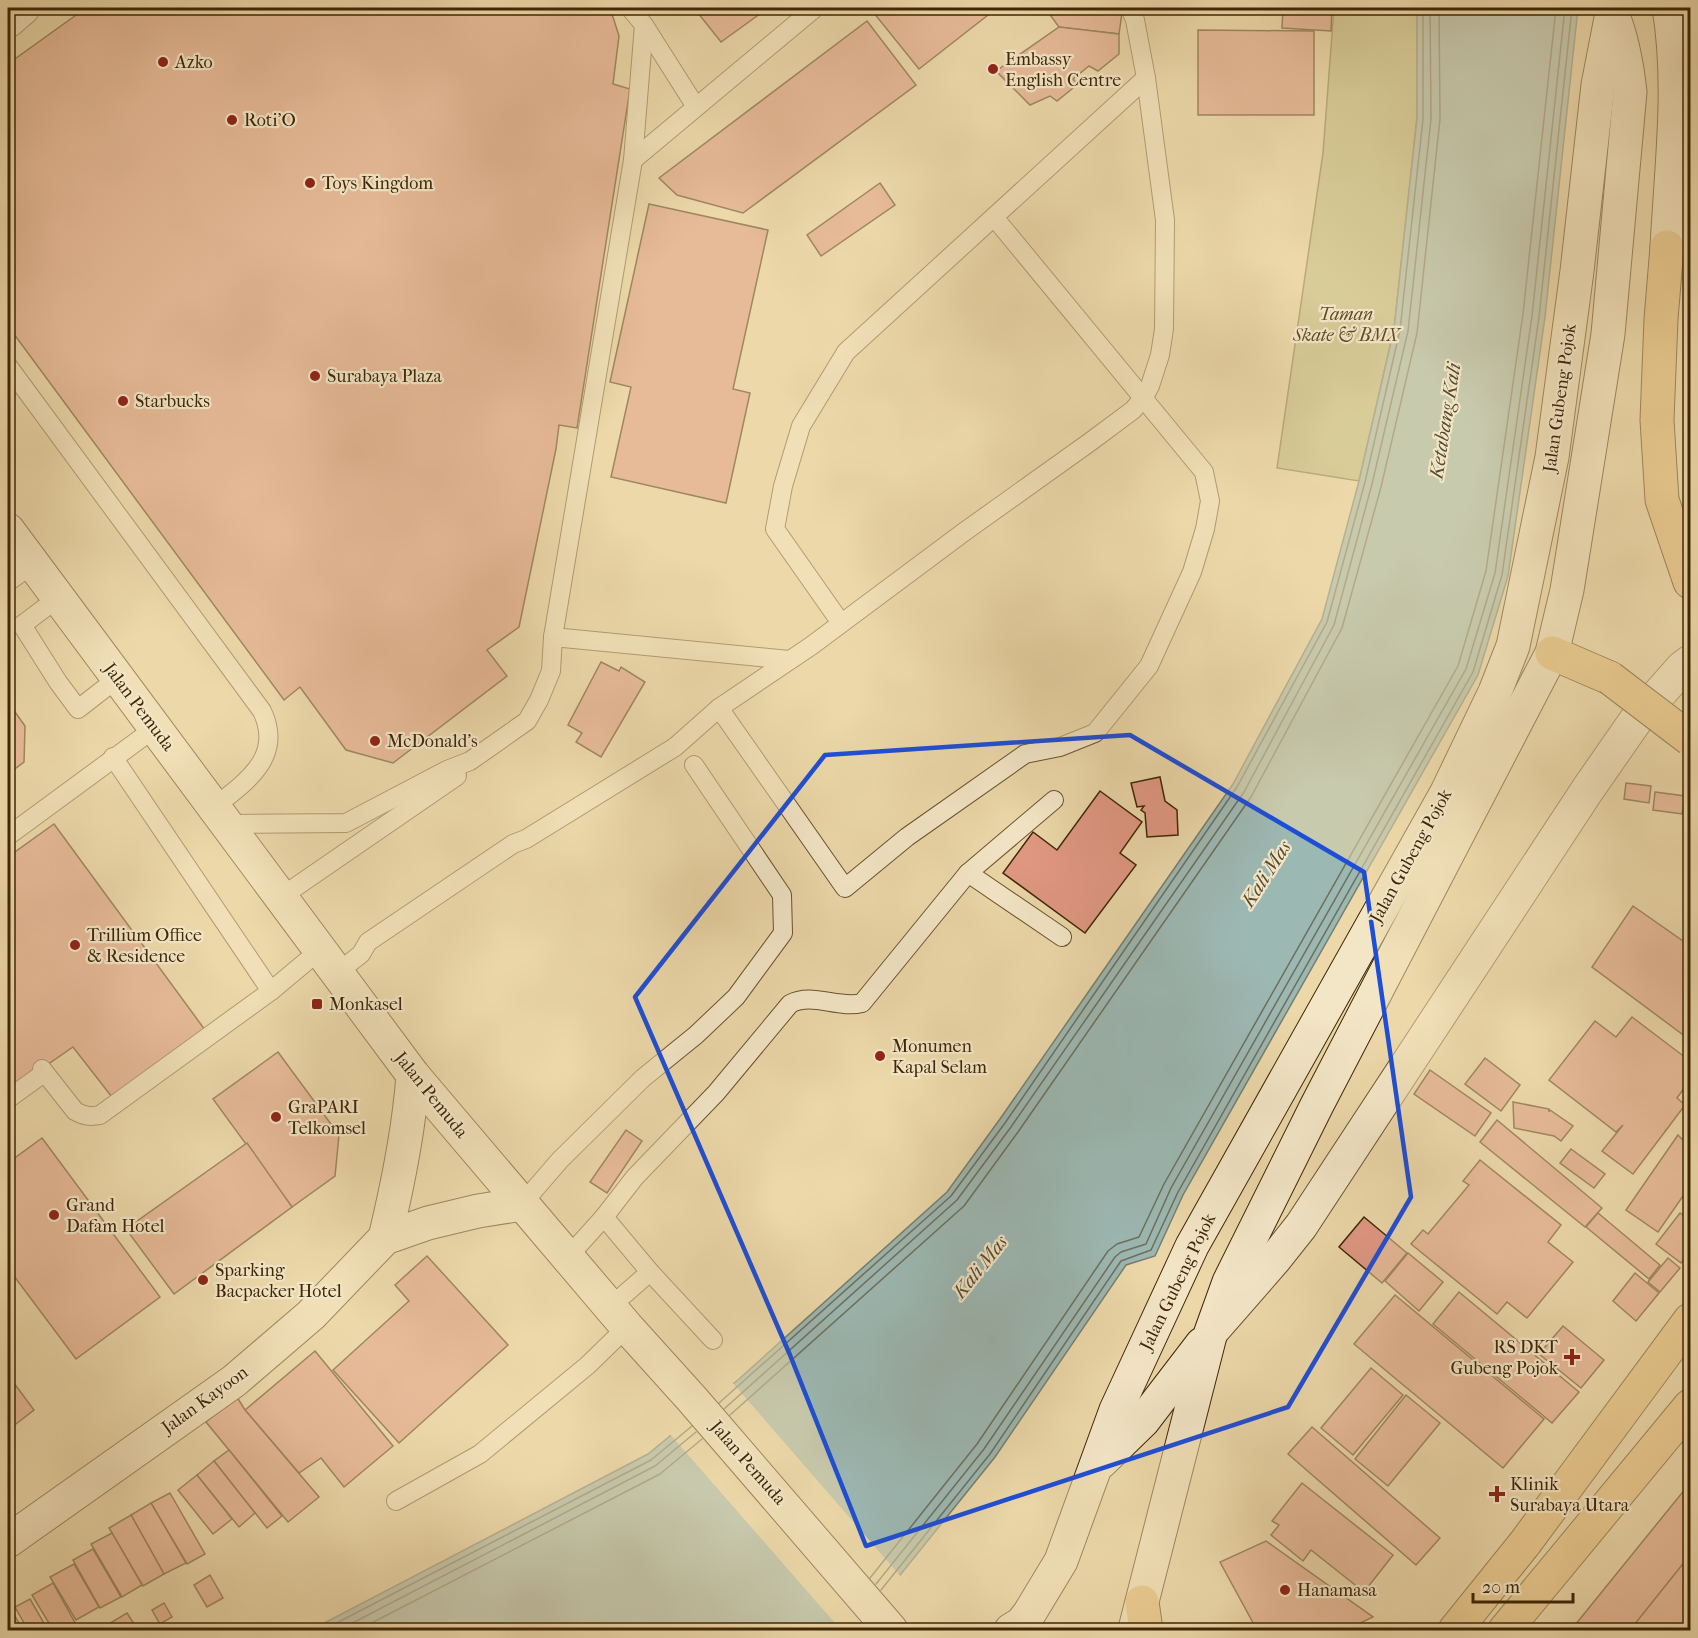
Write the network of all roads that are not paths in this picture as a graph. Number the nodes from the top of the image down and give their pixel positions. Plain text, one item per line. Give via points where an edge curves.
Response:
1 (23, 8) edge
2 (630, 8) edge
3 (815, 8) edge
4 (1130, 8) edge
5 (1670, 8) edge
6 (1686, 8) edge
7 (1612, 10) edge
8 (8, 21) edge
9 (1690, 24) edge
10 (644, 25) junction
11 (1146, 78) junction
12 (696, 107) junction
13 (633, 160) junction
14 (994, 217) junction
15 (8, 366) edge
16 (1144, 397) junction
17 (8, 530) edge
18 (20, 573) edge
19 (1690, 582) edge
20 (58, 598) junction
21 (841, 623) junction
22 (553, 637) junction
23 (1552, 653) junction
24 (789, 660) junction
25 (1690, 662) edge
26 (118, 678) junction
27 (719, 708) junction
28 (155, 728) junction
29 (1690, 739) edge
30 (113, 757) junction
31 (470, 761) junction
32 (693, 765) dead end
33 (1054, 800) dead end
34 (220, 816) junction
35 (8, 836) edge
36 (968, 873) junction
37 (281, 897) junction
38 (1062, 937) dead end
39 (339, 959) junction
40 (271, 991) junction
41 (413, 1075) junction
42 (8, 1099) edge
43 (522, 1204) junction
44 (604, 1217) junction
45 (385, 1238) junction
46 (567, 1258) junction
47 (650, 1272) junction
48 (619, 1317) junction
49 (1690, 1320) edge
50 (1211, 1332) junction
51 (712, 1340) dead end
52 (1690, 1406) edge
53 (1096, 1467) junction
54 (396, 1501) dead end
55 (8, 1541) edge
56 (1141, 1621) edge
57 (885, 1623) edge
58 (1011, 1630) edge
59 (1455, 1630) edge
60 (1505, 1630) edge

1 - 8 main road
2 - 10 lane
3 - 12 lane
4 - 11 lane
5 - 19 main road via 1676,78 1657,420 1662,500
6 - 9 main road
7 - 23 main road, Jalan Gubeng Pojok via 1627,61 1630,92 1608,334 1567,590
7 - 53 main road, Jalan Gubeng Pojok via 1598,85 1552,457 1513,646 1446,792 1192,1246 1116,1410
10 - 12 lane
10 - 13 lane
11 - 14 lane
11 - 16 lane via 1165,220 1164,329 1160,356
12 - 13 lane
13 - 22 lane
14 - 16 lane
14 - 21 lane via 846,352 801,426 775,529
15 - 34 lane via 262,711 269,726 266,755
16 - 21 lane via 1133,410
16 - 27 lane via 1204,472 1210,501 1192,572 1149,666 1095,733 1060,747 1025,754 907,837 845,888
17 - 18 main road, Jalan Pemuda
18 - 20 main road, Jalan Pemuda
20 - 26 main road, Jalan Pemuda
20 - 26 lane via 22,625 78,709
21 - 24 lane
22 - 24 lane
22 - 31 lane via 551,671 527,721
23 - 29 main road, bridge via 1610,678
23 - 50 main road, Jalan Gubeng Pojok via 1317,1105 1229,1282
24 - 27 lane
25 - 50 main road via 1636,720 1588,789 1301,1226
26 - 28 main road, Jalan Pemuda
27 - 39 lane via 675,747 526,840 513,844
28 - 30 lane
28 - 34 main road, Jalan Pemuda
30 - 35 lane
30 - 40 lane
31 - 34 lane via 346,823
31 - 37 lane via 456,777
32 - 43 lane via 782,895 783,933 736,997 643,1078 560,1160
33 - 36 lane
34 - 37 main road, Jalan Pemuda
36 - 38 lane
36 - 44 lane via 862,1003 850,1006 801,998 790,1004
37 - 39 main road, Jalan Pemuda
39 - 40 lane
39 - 41 main road, Jalan Pemuda
40 - 42 lane via 100,1115 91,1117 75,1110 43,1071
41 - 43 main road, Jalan Pemuda
41 - 45 main road via 402,1167
43 - 45 main road, Jalan Kayoon via 428,1223
43 - 46 main road, Jalan Pemuda
44 - 46 lane
44 - 47 lane
45 - 55 main road, Jalan Kayoon via 311,1315 234,1381
46 - 48 main road, Jalan Pemuda
47 - 48 lane
47 - 51 lane
48 - 54 lane via 588,1365 480,1454
48 - 57 main road, Jalan Pemuda
49 - 59 main road via 1525,1543
50 - 53 main road via 1143,1421
50 - 56 main road, Jalan Gubeng Pojok
52 - 60 main road
53 - 58 main road, Jalan Gubeng Pojok via 1061,1561 1029,1614

